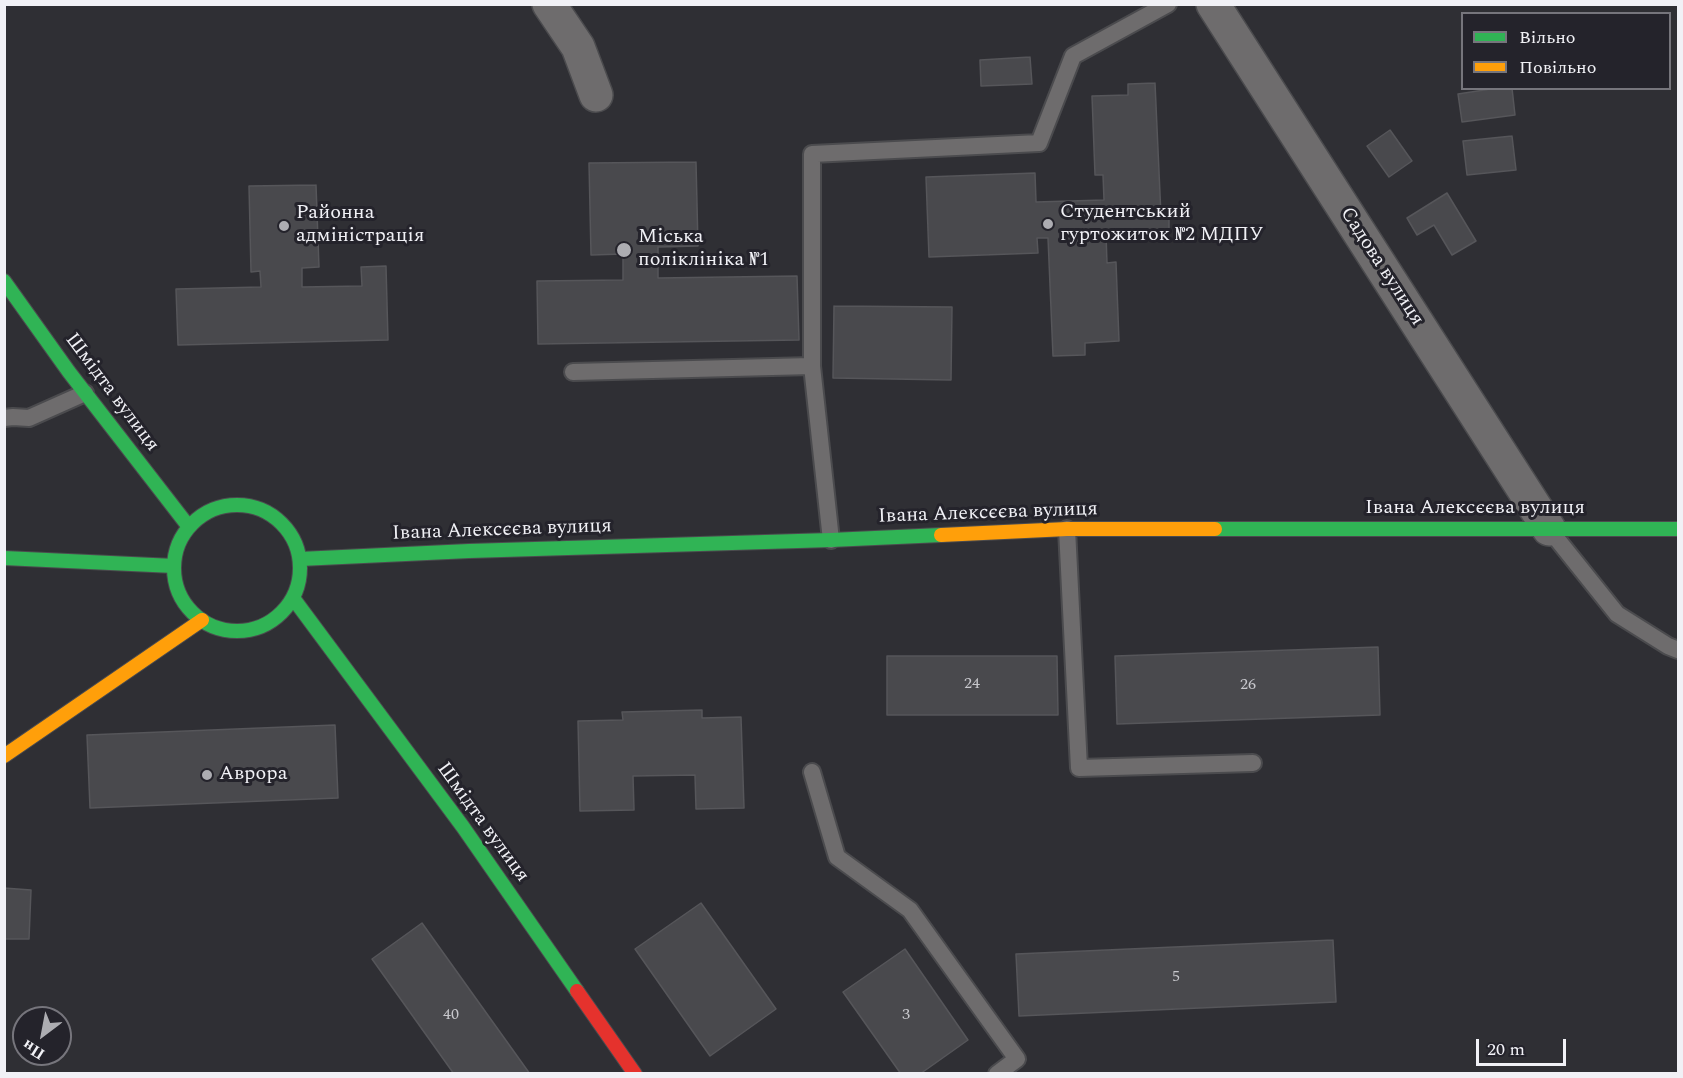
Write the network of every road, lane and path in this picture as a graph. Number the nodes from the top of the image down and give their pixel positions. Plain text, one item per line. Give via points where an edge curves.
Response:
1 (549, 4) edge
2 (1168, 4) edge
3 (1214, 4) edge
4 (596, 95) dead end
5 (4, 281) edge
6 (812, 366) junction
7 (573, 372) dead end
8 (85, 393) junction
9 (4, 418) edge
10 (189, 527) junction
11 (1067, 529) junction
12 (1549, 529) junction
13 (1678, 529) edge
14 (831, 540) junction
15 (4, 558) edge
16 (300, 559) junction
17 (174, 566) junction
18 (293, 598) junction
19 (202, 620) junction
20 (1678, 650) edge
21 (4, 756) edge
22 (1253, 763) dead end
23 (812, 772) dead end
24 (635, 1074) edge
25 (997, 1074) edge

1 - 4 street via 578,47
2 - 6 lane via 1073,56 1040,143 812,154
3 - 12 street, Садова вулиця
5 - 8 street, Шмідта вулиця
6 - 7 lane
6 - 14 lane
8 - 9 lane via 29,418
8 - 10 street, Шмідта вулиця
10 - 16 street via 205,513 224,506 264,511 281,523 293,539
10 - 17 street via 178,545
11 - 12 street, Івана Алексєєва вулиця
11 - 14 street, Івана Алексєєва вулиця
11 - 22 lane via 1079,768
12 - 13 street, Івана Алексєєва вулиця
12 - 20 lane via 1617,614
14 - 16 street, Івана Алексєєва вулиця
15 - 17 street
16 - 18 street via 300,579
17 - 19 street via 177,587 186,606
18 - 19 street via 281,615 242,632 221,629
18 - 24 street, Шмідта вулиця via 463,827
19 - 21 street
23 - 25 lane via 837,857 910,910 1017,1059

